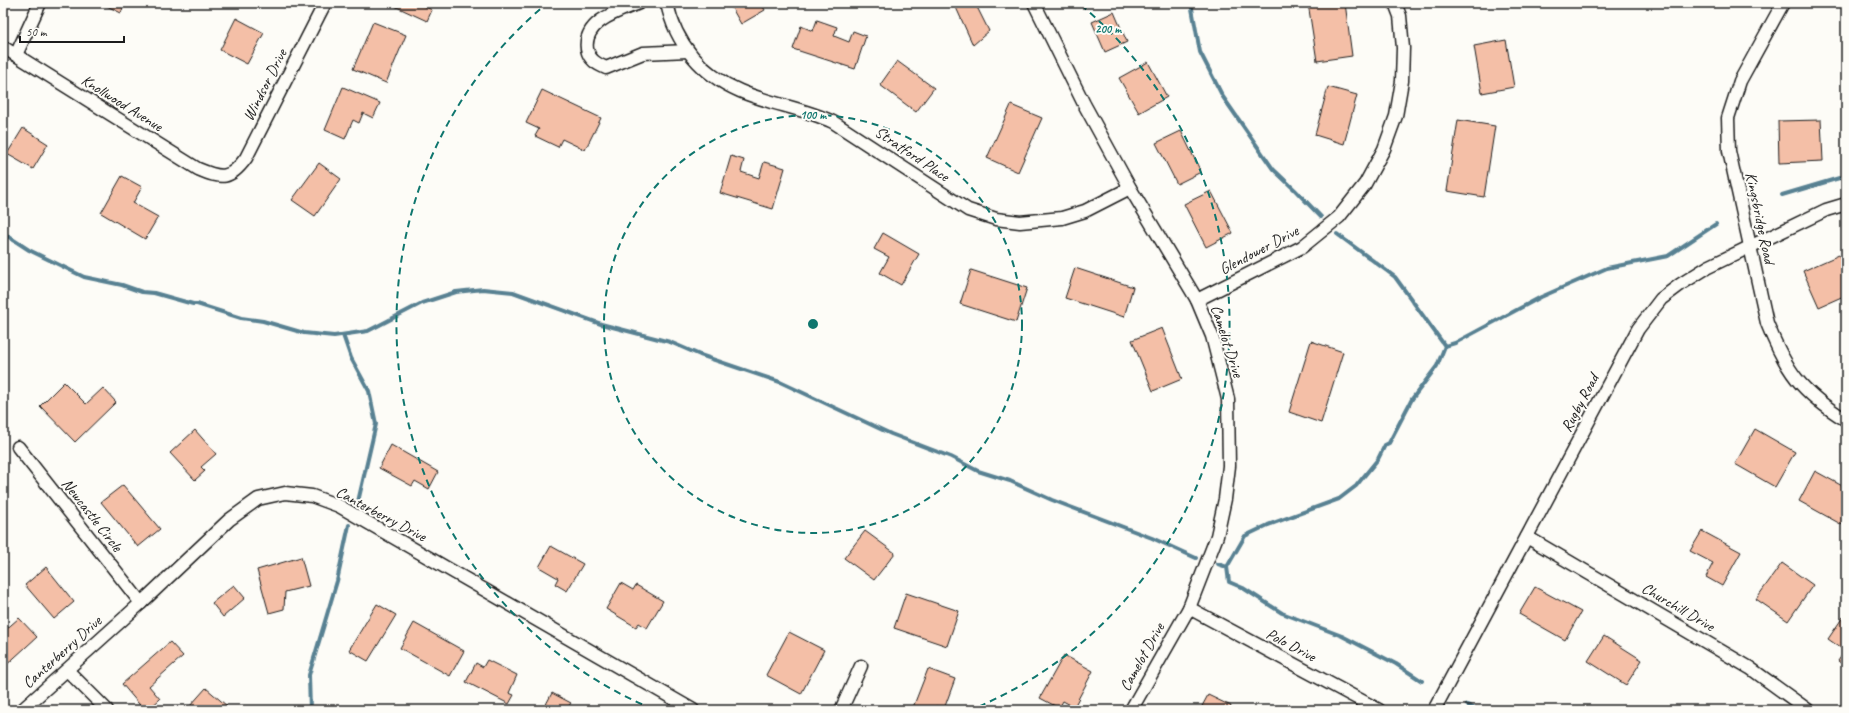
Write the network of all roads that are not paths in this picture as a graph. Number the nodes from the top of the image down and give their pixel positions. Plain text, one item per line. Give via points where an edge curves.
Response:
1 (40, 3) edge
2 (325, 3) edge
3 (639, 3) edge
4 (667, 3) edge
5 (1034, 3) edge
6 (1395, 3) edge
7 (1783, 3) edge
8 (3, 47) edge
9 (688, 52) junction
10 (16, 56) junction
11 (227, 176) joint
12 (1130, 188) junction
13 (1846, 204) edge
14 (1750, 247) junction
15 (1197, 300) junction
16 (1846, 420) edge
17 (18, 447) dead end
18 (1527, 537) junction
19 (141, 603) junction
20 (1188, 608) junction
21 (861, 666) dead end
22 (67, 670) junction
23 (22, 710) edge
24 (107, 710) edge
25 (693, 710) edge
26 (841, 710) edge
27 (1131, 710) edge
28 (1379, 710) edge
29 (1434, 710) edge
30 (1808, 710) edge

1 - 10 street
2 - 11 street, Windsor Drive via 246,158 238,169
3 - 9 street via 612,14 592,29 586,42 594,62 606,68 643,54
4 - 9 street, Stratford Place via 676,32
5 - 12 street, Camelot Drive via 1080,98
6 - 15 street, Glendower Drive via 1400,16 1404,48 1402,81 1396,116 1384,149 1365,184 1339,217 1302,247
7 - 14 street, Kingsbridge Road via 1740,81 1728,118 1729,151
8 - 10 street, Knollwood Avenue
9 - 12 street, Stratford Place via 715,78 740,91 811,112 833,122 968,210 996,220 1040,222 1062,218 1086,210
10 - 11 street, Knollwood Avenue via 198,169 215,176
12 - 15 street, Camelot Drive
13 - 14 street, Rugby Road via 1826,210
14 - 16 street, Kingsbridge Road via 1766,323 1777,348 1790,371 1813,397
14 - 18 street, Rugby Road via 1680,284 1650,312 1638,329
15 - 20 street, Camelot Drive via 1221,367 1228,399 1229,445 1225,499 1217,536
17 - 19 street, Newcastle Circle
18 - 29 street, Rugby Road
18 - 30 street, Churchill Drive via 1750,668
19 - 22 street, Canterberry Drive
19 - 25 street, Canterberry Drive via 228,520 258,499 285,493 312,496 339,506
20 - 27 street, Camelot Drive
20 - 28 street, Polo Drive
21 - 26 street
22 - 23 street, Canterberry Drive
22 - 24 street

